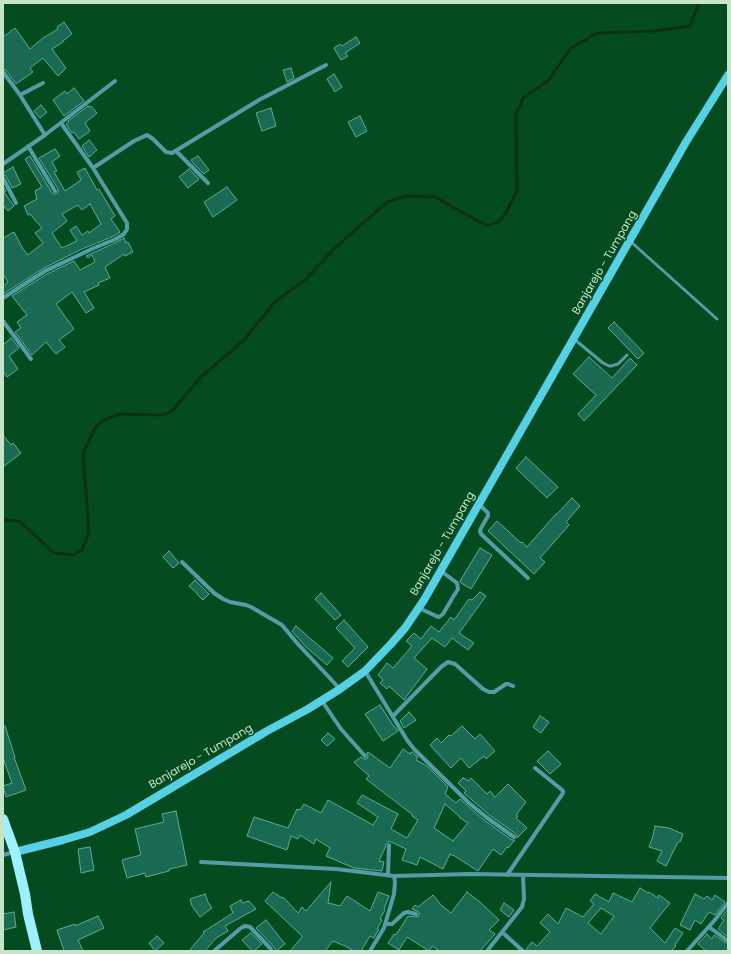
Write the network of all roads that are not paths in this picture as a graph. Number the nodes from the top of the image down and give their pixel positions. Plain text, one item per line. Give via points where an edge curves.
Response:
1 (326, 65) dead end
2 (3, 72) edge
3 (728, 75) edge
4 (115, 81) dead end
5 (43, 82) dead end
6 (20, 95) junction
7 (61, 123) junction
8 (45, 135) junction
9 (28, 146) junction
10 (176, 151) junction
11 (3, 164) edge
12 (93, 168) junction
13 (3, 178) edge
14 (208, 183) dead end
15 (55, 191) dead end
16 (16, 202) dead end
17 (630, 241) junction
18 (3, 298) edge
19 (717, 319) dead end
20 (3, 321) edge
21 (574, 339) junction
22 (627, 355) dead end
23 (31, 359) dead end
24 (478, 504) junction
25 (182, 562) dead end
26 (441, 570) junction
27 (528, 578) dead end
28 (419, 608) junction
29 (365, 671) junction
30 (513, 686) dead end
31 (340, 690) junction
32 (322, 701) junction
33 (393, 716) junction
34 (365, 756) dead end
35 (535, 768) dead end
36 (3, 818) edge
37 (514, 837) dead end
38 (389, 845) dead end
39 (15, 852) junction
40 (3, 855) edge
41 (201, 862) dead end
42 (388, 875) junction
43 (507, 875) junction
44 (394, 876) junction
45 (523, 876) junction
46 (728, 878) edge
47 (728, 904) edge
48 (416, 914) dead end
49 (385, 924) junction
50 (709, 927) junction
51 (502, 932) junction
52 (728, 941) edge
53 (271, 949) dead end
54 (37, 951) edge
55 (214, 951) edge
56 (370, 951) edge
57 (487, 951) edge
58 (523, 951) edge
59 (687, 951) edge

1 - 10 street via 259,100
2 - 6 street
3 - 17 main road, Banjarejo - Tumpang via 686,142
4 - 7 street
5 - 6 street
6 - 8 street
7 - 8 street
7 - 12 street
8 - 9 street
9 - 11 street
9 - 15 street
10 - 12 street via 172,154 166,152 152,137 147,136 134,141
10 - 14 street
12 - 18 street via 127,223 126,232 45,271
13 - 16 street
17 - 19 lane
17 - 21 main road, Banjarejo - Tumpang
20 - 23 street
21 - 22 lane via 609,366 618,364
21 - 24 main road, Banjarejo - Tumpang
24 - 26 main road, Banjarejo - Tumpang
24 - 27 street via 488,513 481,534
25 - 31 street via 223,599 251,607 282,626
26 - 28 main road, Banjarejo - Tumpang
26 - 28 street via 457,583 458,589 443,614 439,616
28 - 29 main road, Banjarejo - Tumpang via 405,628
29 - 31 main road, Banjarejo - Tumpang
29 - 33 street
30 - 33 street via 506,684 493,692 488,692 455,664 448,662
31 - 32 main road, Banjarejo - Tumpang
32 - 34 street via 341,729
32 - 39 main road, Banjarejo - Tumpang via 114,821 90,832
33 - 37 street via 407,740 427,762 469,803
35 - 43 street via 563,793
36 - 39 main road
38 - 42 street
39 - 40 street
39 - 54 main road
41 - 42 street via 336,869
42 - 44 street
43 - 44 street
43 - 45 street
44 - 49 street via 394,894
45 - 46 street
45 - 51 street via 524,903
47 - 50 street
48 - 49 street via 404,913 392,924
49 - 56 street
50 - 52 street
50 - 59 street
51 - 57 street
51 - 58 street
53 - 55 street via 250,927 245,926

